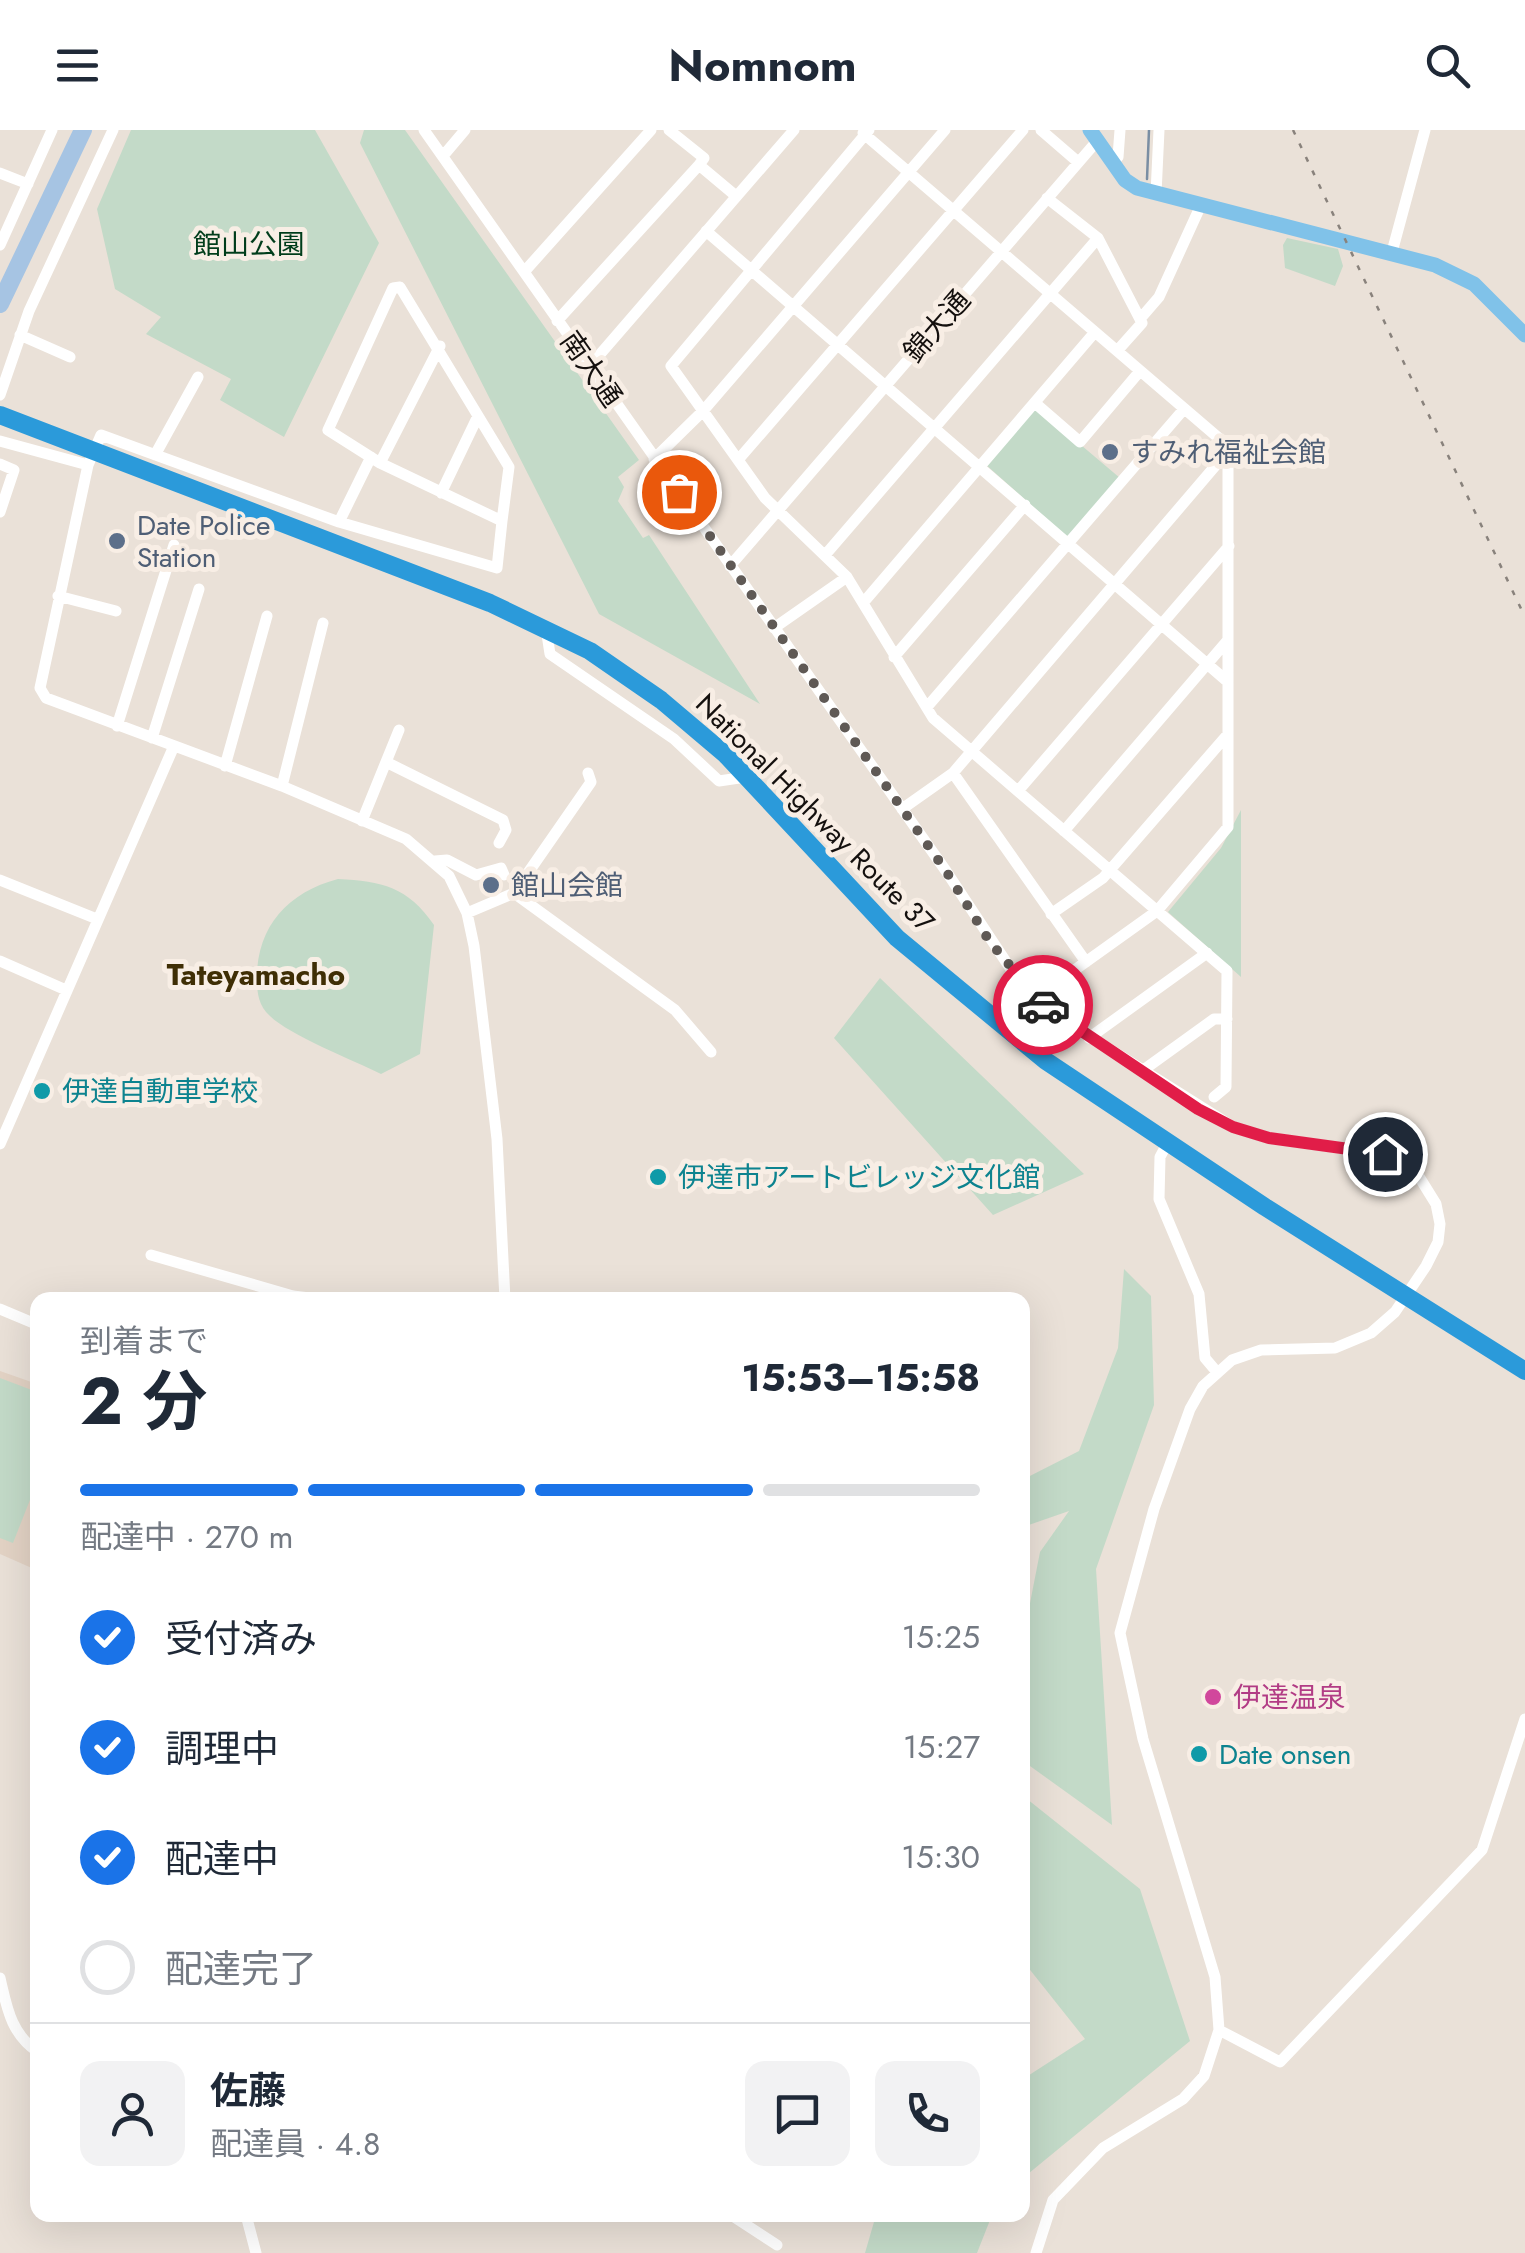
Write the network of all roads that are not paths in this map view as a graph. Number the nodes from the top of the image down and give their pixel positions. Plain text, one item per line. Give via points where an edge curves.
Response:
1 (113, 130) edge
2 (424, 130) edge
3 (465, 130) edge
4 (651, 130) edge
5 (669, 130) edge
6 (794, 130) edge
7 (945, 130) edge
8 (1023, 130) edge
9 (1041, 130) edge
10 (1120, 130) edge
11 (1159, 130) edge
12 (1425, 130) edge
13 (49, 131) edge
14 (865, 132) edge
15 (1094, 135) edge
16 (443, 156) junction
17 (1078, 162) junction
18 (1112, 164) junction
19 (699, 165) junction
20 (910, 172) junction
21 (0, 173) edge
22 (28, 184) junction
23 (1156, 194) junction
24 (736, 196) junction
25 (1047, 198) junction
26 (1201, 205) junction
27 (952, 210) junction
28 (4, 230) edge
29 (706, 232) junction
30 (1098, 238) junction
31 (0, 245) edge
32 (1002, 251) junction
33 (1392, 252) junction
34 (750, 270) junction
35 (524, 272) junction
36 (1050, 294) junction
37 (794, 307) junction
38 (1140, 319) junction
39 (557, 320) junction
40 (1095, 332) junction
41 (1525, 335) edge
42 (20, 336) junction
43 (440, 346) junction
44 (838, 346) junction
45 (1116, 351) junction
46 (70, 357) dead end
47 (5, 362) edge
48 (589, 367) junction
49 (1140, 371) junction
50 (198, 378) dead end
51 (886, 386) junction
52 (0, 395) edge
53 (1035, 403) junction
54 (1184, 409) junction
55 (704, 411) junction
56 (2, 415) edge
57 (478, 416) junction
58 (935, 428) junction
59 (0, 441) edge
60 (1228, 451) junction
61 (154, 455) junction
62 (90, 458) junction
63 (654, 459) junction
64 (375, 460) junction
65 (738, 460) junction
66 (0, 464) edge
67 (979, 466) junction
68 (441, 493) junction
69 (1025, 505) junction
70 (778, 511) junction
71 (0, 512) edge
72 (502, 521) junction
73 (339, 522) junction
74 (1068, 542) junction
75 (174, 544) dead end
76 (1229, 546) junction
77 (826, 554) junction
78 (730, 566) junction
79 (847, 577) junction
80 (1116, 583) junction
81 (199, 589) dead end
82 (58, 596) junction
83 (863, 603) junction
84 (116, 611) dead end
85 (267, 616) dead end
86 (1162, 622) junction
87 (324, 623) dead end
88 (774, 628) junction
89 (1228, 640) junction
90 (894, 656) junction
91 (1208, 662) junction
92 (1228, 682) junction
93 (926, 707) junction
94 (117, 726) junction
95 (398, 730) dead end
96 (1228, 734) junction
97 (152, 738) junction
98 (174, 746) junction
99 (971, 751) junction
100 (386, 762) junction
101 (225, 766) junction
102 (588, 773) dead end
103 (953, 773) junction
104 (282, 786) junction
105 (1018, 792) junction
106 (902, 809) junction
107 (362, 821) junction
108 (1064, 831) junction
109 (499, 843) dead end
110 (435, 861) junction
111 (1109, 871) junction
112 (504, 875) dead end
113 (0, 880) edge
114 (514, 894) junction
115 (1157, 911) junction
116 (467, 913) junction
117 (1051, 914) junction
118 (97, 919) junction
119 (1207, 954) junction
120 (0, 961) edge
121 (1086, 962) junction
122 (66, 990) junction
123 (1034, 999) junction
124 (1227, 1019) junction
125 (1089, 1038) junction
126 (711, 1052) dead end
127 (1142, 1071) junction
128 (1214, 1097) dead end
129 (1168, 1142) junction
130 (0, 1144) edge
131 (151, 1255) dead end
132 (279, 1292) edge
133 (505, 1292) edge
134 (1407, 1296) junction
135 (0, 1309) edge
136 (30, 1322) edge
137 (1216, 1371) junction
138 (1525, 1371) edge
139 (1525, 1718) edge
140 (0, 1978) edge
141 (1218, 2030) junction
142 (30, 2046) edge
143 (248, 2222) edge
144 (742, 2222) edge
145 (778, 2245) dead end
146 (256, 2253) edge
147 (1036, 2253) edge

1 - 42 street
2 - 16 street, 南大通
3 - 16 street
4 - 35 street
5 - 19 street via 704,158
6 - 24 street
7 - 20 street
8 - 27 street
9 - 17 street
10 - 18 street
11 - 23 street
12 - 33 street
13 - 22 street
14 - 20 street
14 - 34 street
15 - 17 street, 錦大通
15 - 18 main road
16 - 35 street, 南大通
17 - 25 street, 錦大通
18 - 23 main road via 1125,180
19 - 24 street
19 - 39 street
20 - 27 street
20 - 37 street
21 - 22 street
22 - 28 street
23 - 26 main road
24 - 29 street
25 - 30 street
25 - 32 street, 錦大通
26 - 33 main road
26 - 38 street via 1158,297
27 - 32 street
27 - 44 street
28 - 31 street
29 - 34 street
29 - 48 street
30 - 36 street
30 - 38 street
32 - 36 street
32 - 51 street, 錦大通
33 - 41 main road via 1474,284
34 - 37 street
34 - 55 street via 672,361
35 - 39 street, 南大通
36 - 40 street
36 - 58 street
37 - 44 street
37 - 55 street
38 - 45 street
39 - 48 street, 南大通
40 - 45 street
40 - 53 street
42 - 46 street
42 - 47 street
43 - 57 street
43 - 64 street
43 - 64 street via 400,287 393,288 328,430
44 - 51 street
44 - 65 street
45 - 49 street
47 - 52 street
48 - 63 street, 南大通
49 - 53 street via 1080,442
49 - 54 street
50 - 61 street
51 - 58 street
51 - 70 street, 錦大通
53 - 67 street
54 - 60 street
54 - 74 street
55 - 63 street
55 - 65 street
56 - 62 highway, National Highway Route 37
57 - 68 street
57 - 72 street via 509,468
58 - 67 street
58 - 77 street
59 - 62 street
60 - 76 street
60 - 80 street
61 - 62 street via 101,434
61 - 73 street
62 - 82 street
62 - 129 highway, National Highway Route 37 via 546,627 590,651 662,700 746,777 897,938 1046,1061
63 - 78 street, 南大通
64 - 68 street
64 - 73 street
65 - 70 street
66 - 71 street via 14,470
67 - 69 street
67 - 83 street
68 - 72 street
69 - 74 street
69 - 90 street
70 - 77 street
70 - 78 street, 錦大通
72 - 73 street via 496,568
74 - 80 street
74 - 93 street
75 - 94 street
76 - 86 street
76 - 89 street
77 - 79 street
78 - 88 street, 南大通
79 - 83 street
79 - 88 street
80 - 86 street
80 - 99 street
81 - 97 street
82 - 84 street
82 - 94 street via 40,688 46,698
83 - 90 street
85 - 101 street
86 - 91 street
86 - 105 street
87 - 104 street
88 - 106 street, 南大通
89 - 91 street
89 - 92 street
90 - 93 street
91 - 92 street
91 - 108 street
92 - 96 street
93 - 99 street
94 - 97 street
95 - 100 street
96 - 111 street
96 - 115 street via 1228,826
97 - 98 street
98 - 101 street
98 - 118 street
99 - 103 street
99 - 105 street
100 - 107 street
100 - 109 street via 504,820
101 - 104 street
102 - 114 street via 591,782 574,810
103 - 106 street
103 - 117 street
104 - 107 street
105 - 108 street
106 - 123 street, 南大通
107 - 110 street via 406,839
108 - 111 street
110 - 112 street via 476,875 500,868
110 - 116 street
111 - 115 street
111 - 117 street
113 - 118 street
114 - 116 street
114 - 126 street via 674,1010
115 - 119 street
115 - 121 street
116 - 133 street via 497,1139
117 - 121 street
118 - 122 street
119 - 124 street via 1227,971
119 - 125 street
120 - 122 street
121 - 123 street
122 - 130 street
123 - 125 street, 南大通
124 - 127 street via 1214,1019
124 - 128 street via 1226,1087
125 - 127 street, 南大通
127 - 134 street, 南大通 via 1233,1127 1385,1154 1418,1175 1440,1224 1438,1242
129 - 134 highway, National Highway Route 37
129 - 137 street via 1160,1158 1159,1199 1199,1294 1205,1358
131 - 132 street
134 - 137 street, 南大通 via 1356,1343 1261,1350
134 - 138 highway, National Highway Route 37
135 - 136 street
137 - 141 street via 1190,1409 1120,1632 1143,1739 1215,1976
139 - 141 street via 1482,1850 1280,2062
140 - 142 street via 10,2021
141 - 147 street via 1204,2076 1183,2099 1103,2148 1053,2200
143 - 146 street
144 - 145 street

